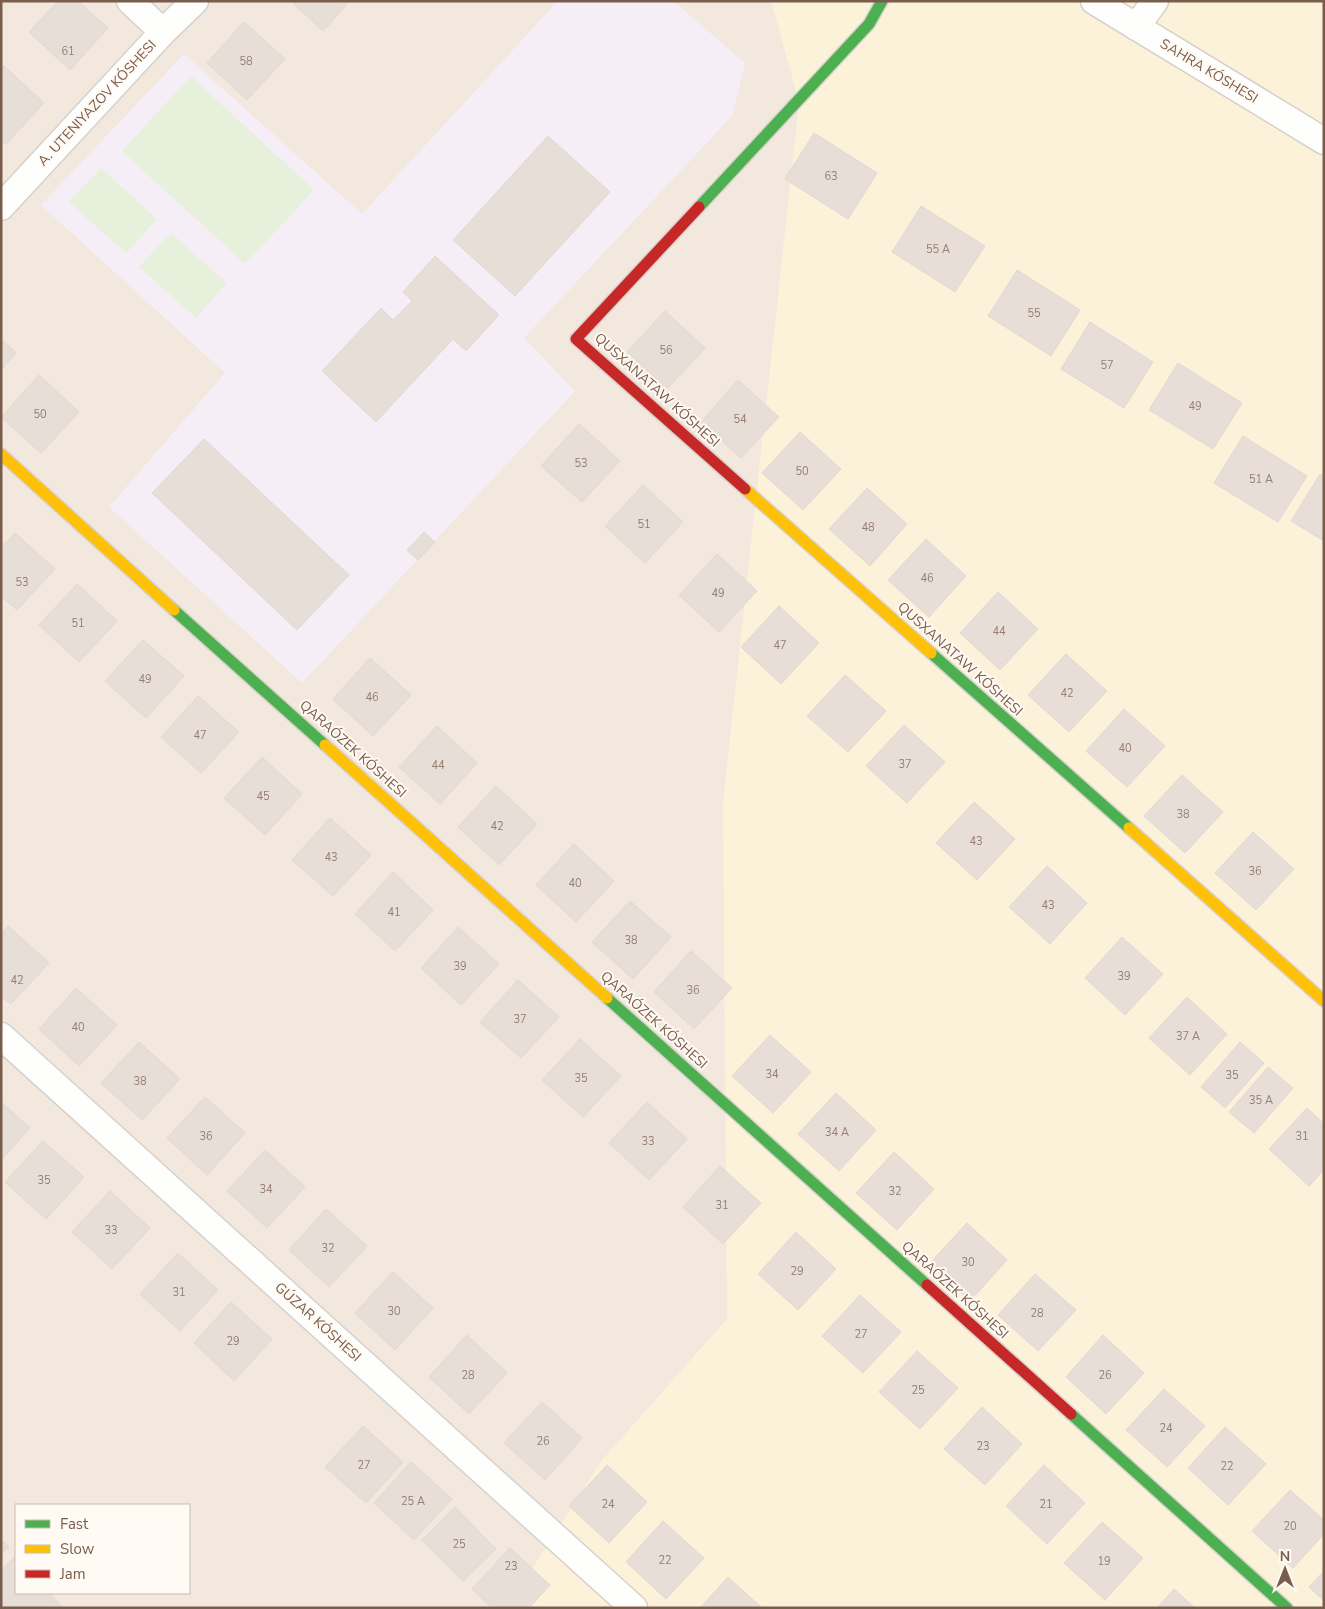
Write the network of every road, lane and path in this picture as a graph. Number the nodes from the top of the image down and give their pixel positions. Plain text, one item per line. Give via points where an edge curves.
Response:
1 (130, 1) edge
2 (195, 1) edge
3 (882, 1) edge
4 (1094, 1) edge
5 (1155, 1) edge
6 (1136, 27) junction
7 (163, 32) junction
8 (1324, 141) edge
9 (1, 207) edge
10 (1, 454) edge
11 (1324, 1002) edge
12 (1, 1036) edge
13 (634, 1608) edge
14 (1287, 1608) edge

1 - 7 street
2 - 7 street, A. UTENIYAZOV KÓSHESI
3 - 11 street, QUSXANATAW KÓSHESI via 869,24 576,339
4 - 6 street, SAHRA KÓSHESI
5 - 6 street
6 - 8 street, SAHRA KÓSHESI
7 - 9 street, A. UTENIYAZOV KÓSHESI
10 - 14 street, QARAÓZEK KÓSHESI
12 - 13 street, GÚZAR KÓSHESI

